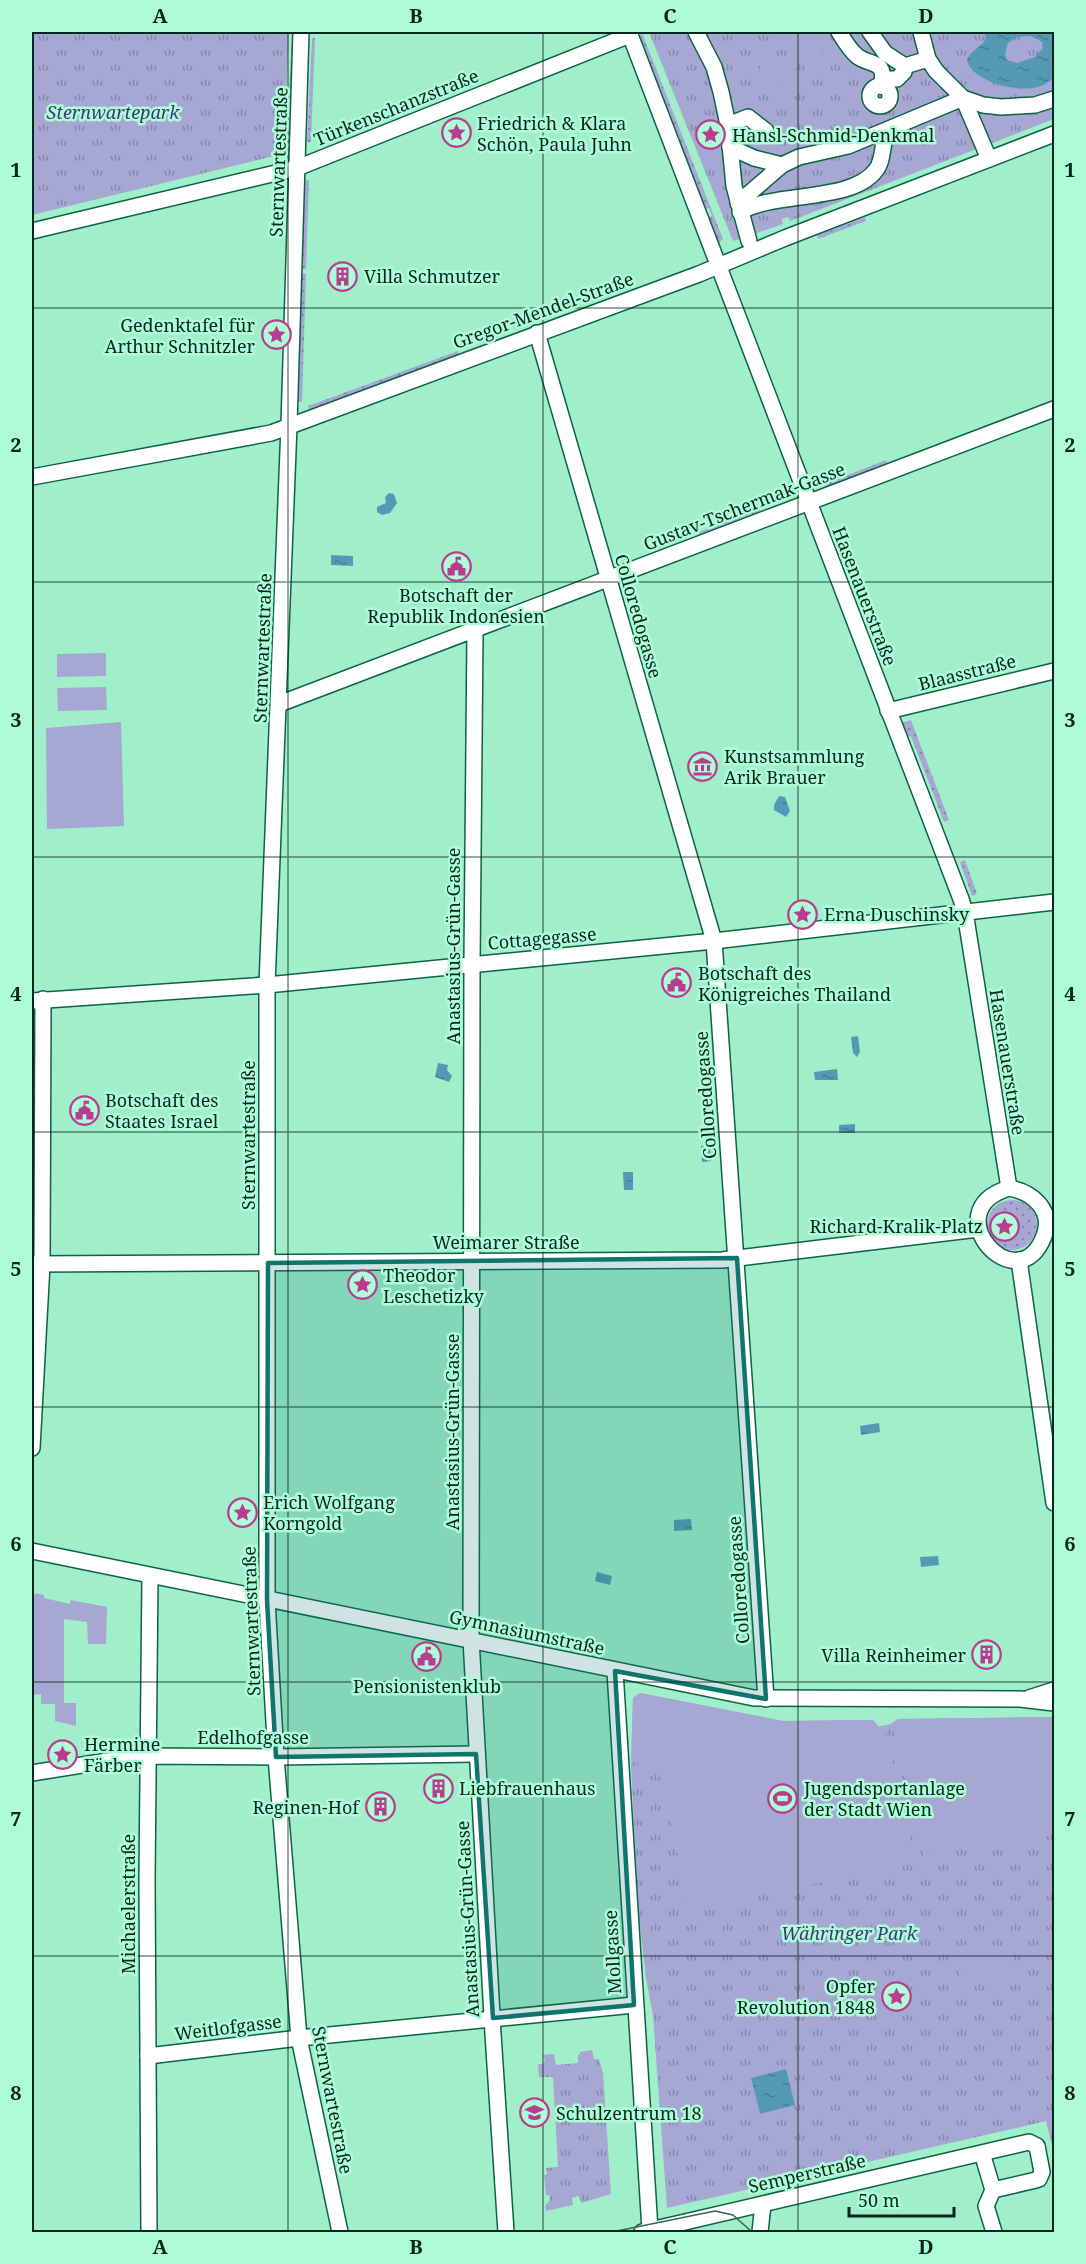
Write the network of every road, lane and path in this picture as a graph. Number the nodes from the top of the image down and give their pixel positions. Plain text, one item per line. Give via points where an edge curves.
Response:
1 (301, 32) edge
2 (696, 32) edge
3 (840, 32) edge
4 (870, 32) edge
5 (921, 32) edge
6 (629, 33) edge
7 (928, 59) junction
8 (905, 66) junction
9 (963, 98) junction
10 (1054, 99) edge
11 (728, 125) junction
12 (887, 130) junction
13 (766, 131) dead end
14 (1054, 134) edge
15 (730, 147) junction
16 (989, 159) junction
17 (782, 165) junction
18 (297, 168) junction
19 (739, 208) junction
20 (32, 231) edge
21 (749, 241) dead end
22 (717, 266) junction
23 (537, 333) junction
24 (1054, 408) edge
25 (289, 425) junction
26 (32, 477) edge
27 (808, 502) junction
28 (608, 579) junction
29 (475, 631) junction
30 (1054, 671) edge
31 (279, 704) junction
32 (888, 711) junction
33 (1054, 902) edge
34 (965, 912) junction
35 (714, 941) junction
36 (472, 964) junction
37 (267, 985) junction
38 (37, 1000) edge
39 (1009, 1188) junction
40 (1050, 1219) edge
41 (978, 1229) junction
42 (736, 1258) junction
43 (1018, 1260) junction
44 (472, 1261) junction
45 (268, 1263) junction
46 (37, 1264) edge
47 (32, 1448) edge
48 (1054, 1503) edge
49 (32, 1551) edge
50 (150, 1576) junction
51 (267, 1600) junction
52 (471, 1639) junction
53 (615, 1671) junction
54 (1054, 1690) edge
55 (766, 1699) junction
56 (1020, 1699) junction
57 (1054, 1703) edge
58 (476, 1754) junction
59 (148, 1756) junction
60 (276, 1757) junction
61 (32, 1773) edge
62 (634, 2005) junction
63 (493, 2018) junction
64 (299, 2038) junction
65 (148, 2056) junction
66 (982, 2153) junction
67 (993, 2190) junction
68 (763, 2204) junction
69 (645, 2231) edge
70 (149, 2232) edge
71 (340, 2232) edge
72 (507, 2232) edge
73 (760, 2232) edge
74 (994, 2232) edge

1 - 18 street, Sternwartestraße
2 - 11 street via 714,67
3 - 8 street via 859,58 875,62 882,82 897,79
4 - 8 street via 885,53
5 - 7 street
6 - 18 street, Türkenschanzstraße
6 - 22 street, Hasenauerstraße
7 - 8 street
7 - 9 street
9 - 10 street via 1001,107 1028,106
9 - 12 street
9 - 16 street
11 - 13 street via 748,117
11 - 15 street
12 - 17 street
12 - 19 street via 878,169 868,178 828,193
14 - 16 street, Gregor-Mendel-Straße
15 - 17 street
15 - 19 street
16 - 22 street, Gregor-Mendel-Straße
17 - 19 street
18 - 20 street, Türkenschanzstraße
18 - 25 street, Sternwartestraße
19 - 21 street
22 - 23 street, Gregor-Mendel-Straße
22 - 27 street, Hasenauerstraße
23 - 25 street, Gregor-Mendel-Straße
23 - 28 street, Colloredogasse
24 - 27 street, Gustav-Tschermak-Gasse
25 - 26 street, Gregor-Mendel-Straße via 271,433
25 - 31 street, Sternwartestraße
27 - 28 street, Gustav-Tschermak-Gasse
27 - 32 street, Hasenauerstraße
28 - 29 street, Gustav-Tschermak-Gasse
28 - 35 street, Colloredogasse
29 - 31 street, Gustav-Tschermak-Gasse
29 - 36 street, Anastasius-Grün-Gasse
30 - 32 street, Blaasstraße
31 - 37 street, Sternwartestraße
32 - 34 street, Hasenauerstraße
33 - 34 street, Cottagegasse
34 - 35 street, Cottagegasse
34 - 39 street, Hasenauerstraße
35 - 36 street, Cottagegasse
35 - 42 street, Colloredogasse
36 - 37 street, Cottagegasse
36 - 44 street, Anastasius-Grün-Gasse
37 - 38 street, Cottagegasse
37 - 45 street, Sternwartestraße
38 - 46 street
39 - 40 street via 1031,1196
39 - 41 street via 991,1195 980,1212
40 - 43 street via 1039,1246
41 - 42 street, Weimarer Straße
41 - 43 street via 995,1255
42 - 44 street, Weimarer Straße
42 - 55 street, Colloredogasse
43 - 48 street
44 - 45 street, Weimarer Straße
44 - 52 street, Anastasius-Grün-Gasse
45 - 46 street, Weimarer Straße
45 - 51 street, Sternwartestraße
46 - 47 street
49 - 50 street, Gymnasiumstraße
50 - 51 street, Gymnasiumstraße
50 - 59 street, Michaelerstraße
51 - 52 street, Gymnasiumstraße
51 - 60 street, Sternwartestraße
52 - 53 street, Gymnasiumstraße
52 - 58 street, Anastasius-Grün-Gasse
53 - 55 street, Gymnasiumstraße
53 - 62 street, Mollgasse
54 - 56 street, Gymnasiumstraße
55 - 56 street, Gymnasiumstraße
56 - 57 street, Gymnasiumstraße
58 - 60 street, Edelhofgasse
58 - 63 street, Anastasius-Grün-Gasse
59 - 60 street, Edelhofgasse
59 - 61 street, Edelhofgasse
59 - 65 street, Michaelerstraße
60 - 64 street, Sternwartestraße
62 - 63 street, Weitlofgasse
62 - 69 street, Mollgasse
63 - 64 street, Weitlofgasse
63 - 72 street, Anastasius-Grün-Gasse
64 - 65 street, Weitlofgasse
64 - 71 street, Sternwartestraße
65 - 70 street, Michaelerstraße
66 - 67 street
66 - 67 street, Semperstraße via 1029,2142 1037,2146 1040,2179
66 - 68 street, Semperstraße
67 - 74 street via 986,2206
68 - 69 street, Semperstraße
68 - 73 street

